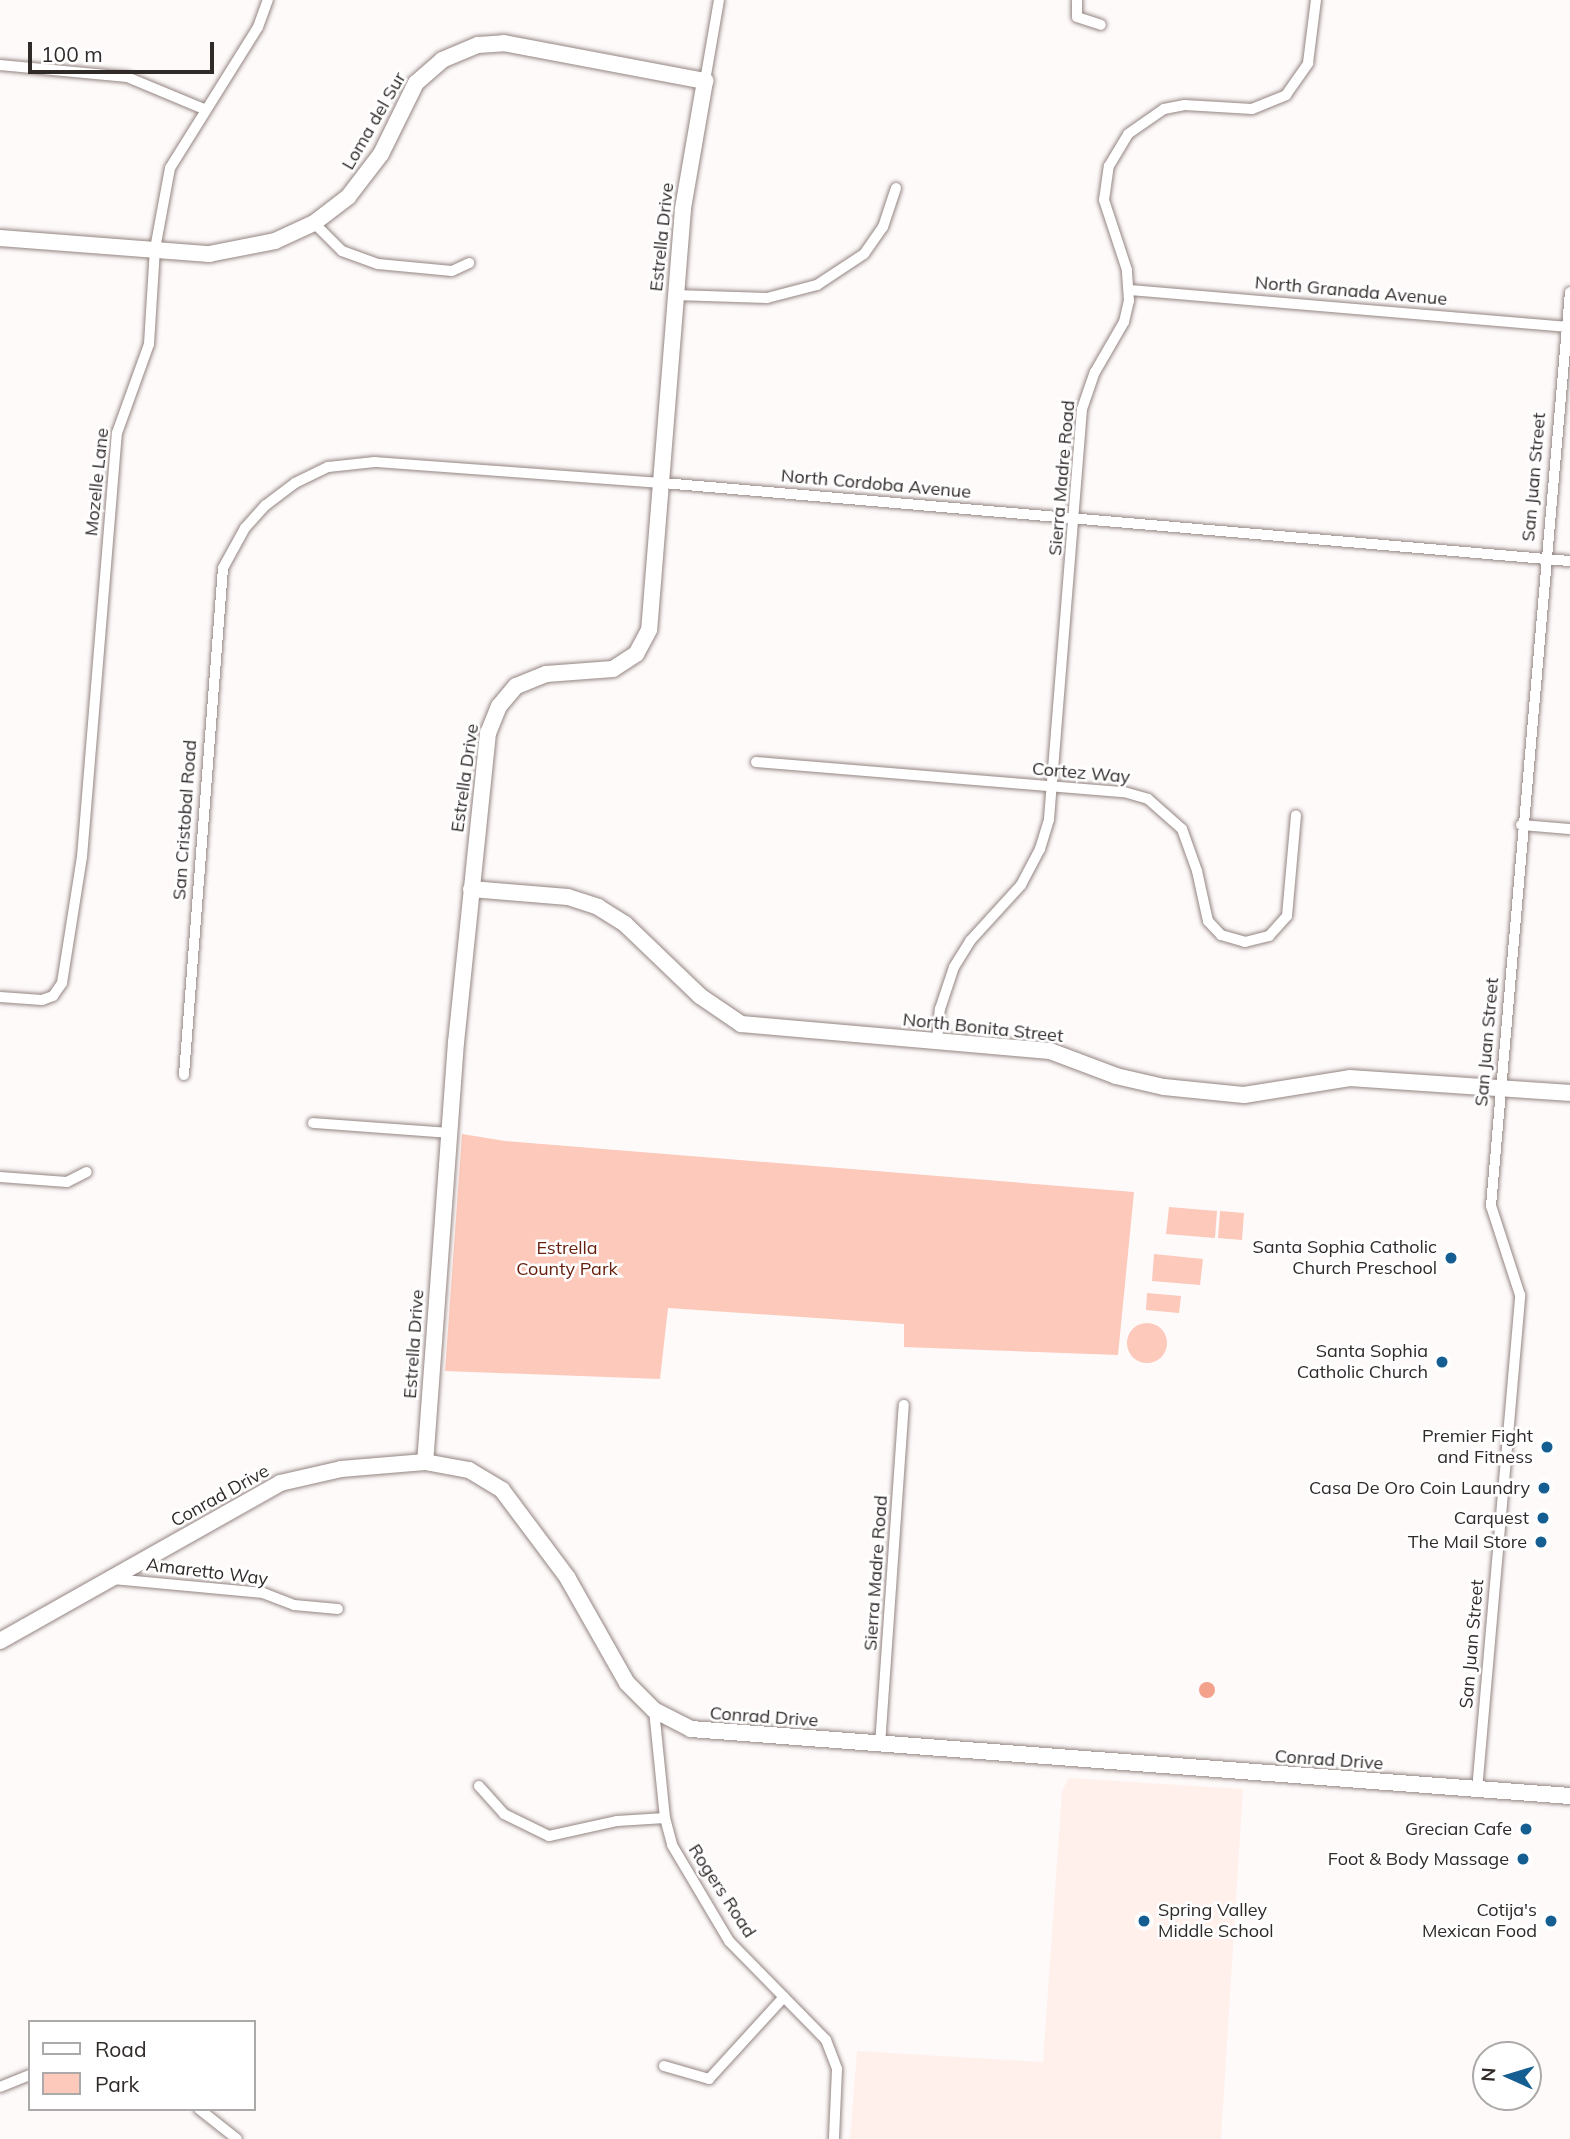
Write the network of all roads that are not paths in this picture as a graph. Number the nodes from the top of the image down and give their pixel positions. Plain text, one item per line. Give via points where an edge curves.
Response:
1 (268, 0) edge
2 (719, 0) edge
3 (1077, 0) edge
4 (1316, 0) edge
5 (1101, 25) dead end
6 (0, 65) edge
7 (705, 81) junction
8 (204, 109) junction
9 (896, 188) dead end
10 (314, 223) junction
11 (0, 238) edge
12 (155, 249) junction
13 (469, 263) dead end
14 (1129, 290) junction
15 (1570, 292) edge
16 (675, 295) junction
17 (1568, 327) edge
18 (663, 483) junction
19 (1075, 520) junction
20 (1544, 559) junction
21 (1570, 561) edge
22 (223, 568) joint
23 (756, 762) dead end
24 (1052, 788) junction
25 (1296, 815) dead end
26 (1521, 825) junction
27 (1570, 829) edge
28 (471, 889) junction
29 (0, 998) edge
30 (937, 1041) junction
31 (184, 1075) dead end
32 (1502, 1088) junction
33 (1570, 1093) edge
34 (313, 1123) dead end
35 (449, 1133) junction
36 (87, 1172) dead end
37 (0, 1177) edge
38 (904, 1405) dead end
39 (425, 1462) junction
40 (113, 1579) junction
41 (338, 1609) dead end
42 (0, 1641) edge
43 (654, 1710) junction
44 (880, 1745) junction
45 (479, 1786) dead end
46 (1477, 1790) junction
47 (1570, 1796) edge
48 (665, 1818) junction
49 (783, 1997) junction
50 (664, 2066) dead end
51 (28, 2076) edge
52 (0, 2087) edge
53 (202, 2111) edge
54 (237, 2139) edge
55 (834, 2139) edge

1 - 8 street, Mozelle Lane via 258,27
2 - 7 street, Estrella Drive
3 - 5 street via 1077,17
4 - 14 street, Sierra Madre Road via 1308,63 1286,95 1252,109 1175,106 1145,119 1120,144 1106,175 1104,200
6 - 8 street via 127,77
7 - 10 street, Loma del Sur via 504,43 465,48 442,60 416,83 371,169 348,197
7 - 16 street, Estrella Drive via 687,176
8 - 12 street, Mozelle Lane via 170,168
9 - 16 street via 883,227 864,254 817,285 767,298
10 - 12 street, Loma del Sur via 249,249 209,254
10 - 13 street via 342,251 379,264 452,271
11 - 12 street, Loma del Sur
12 - 29 street, Mozelle Lane via 149,344 117,433 82,857 62,983 53,996 42,1000
14 - 17 street, North Granada Avenue
14 - 19 street, Sierra Madre Road via 1124,322 1095,372 1082,410
15 - 17 street, San Juan Street
16 - 18 street, Estrella Drive
17 - 20 street, San Juan Street
18 - 19 street, North Cordoba Avenue
18 - 22 street, North Cordoba Avenue via 345,462 295,483 265,505 245,528
18 - 28 street, Estrella Drive via 651,621 641,646 621,665 604,672 546,674 525,680 509,691 495,715 485,754
19 - 20 street, North Cordoba Avenue
19 - 24 street, Sierra Madre Road
20 - 21 street, North Cordoba Avenue
20 - 26 street, San Juan Street
22 - 31 street, San Cristobal Road
23 - 24 street, Cortez Way
24 - 25 street, Cortez Way via 1124,792 1148,799 1182,829 1208,921 1221,935 1237,942 1269,936 1287,916
24 - 30 street, Sierra Madre Road via 1045,834 1028,874 954,967 940,1009
26 - 27 street
26 - 32 street, San Juan Street
28 - 30 street, North Bonita Street via 568,898 598,908 625,923 700,996 741,1024
28 - 35 street, Estrella Drive
30 - 32 street, North Bonita Street via 1050,1051 1116,1076 1164,1087 1244,1095 1350,1077
32 - 33 street, North Bonita Street
32 - 46 street, San Juan Street via 1491,1206 1520,1295
34 - 35 street
35 - 39 street, Estrella Drive
36 - 37 street via 67,1182
38 - 44 street, Sierra Madre Road
39 - 40 street, Conrad Drive via 341,1469 280,1483
39 - 43 street, Conrad Drive via 469,1470 502,1490 566,1577 627,1683
40 - 41 street, Amaretto Way via 263,1593 295,1605
40 - 42 street, Conrad Drive
43 - 44 street, Conrad Drive via 702,1732
43 - 48 street, Rogers Road
44 - 46 street, Conrad Drive
45 - 48 street via 504,1814 549,1836 617,1821
46 - 47 street, Conrad Drive
48 - 49 street, Rogers Road via 682,1868 729,1941
49 - 50 street via 709,2079
49 - 55 street, Rogers Road via 826,2040 836,2069
51 - 52 street
53 - 54 street

